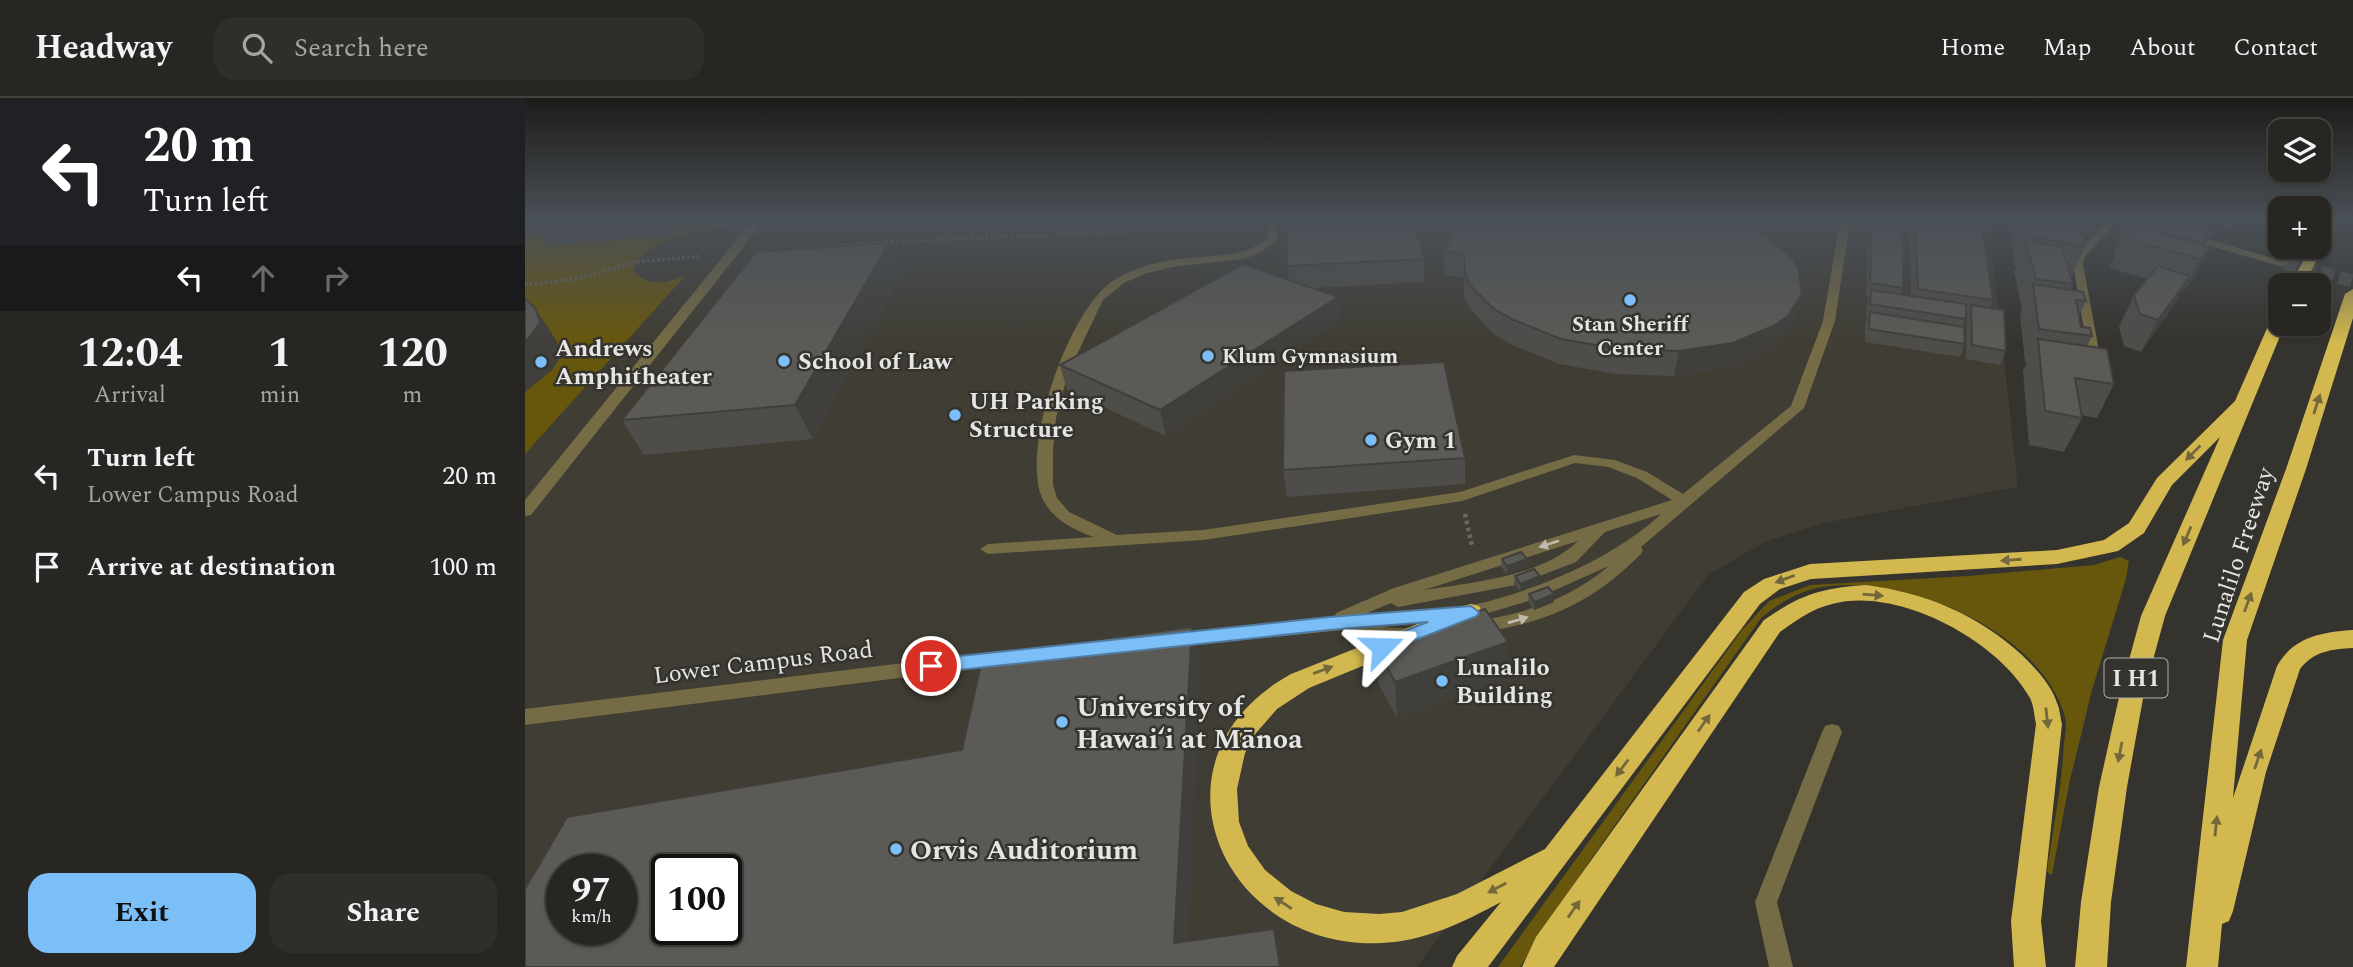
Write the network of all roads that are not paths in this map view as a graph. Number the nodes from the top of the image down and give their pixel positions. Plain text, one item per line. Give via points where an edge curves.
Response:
1 (725, 262) edge
2 (1184, 262) edge
3 (1838, 262) edge
4 (2079, 262) edge
5 (2279, 262) edge
6 (2284, 263) tunnel mouth
7 (2353, 294) edge
8 (2272, 336) edge
9 (2096, 369) edge
10 (2241, 405) junction
11 (1685, 501) junction
12 (525, 512) edge
13 (1601, 528) junction
14 (1645, 538) junction
15 (1125, 540) junction
16 (988, 549) dead end
17 (1369, 606) junction
18 (1471, 612) junction
19 (1329, 623) junction
20 (1413, 634) junction
21 (2353, 639) edge
22 (1150, 642) edge
23 (1013, 657) edge
24 (525, 718) edge
25 (1832, 733) dead end
26 (1557, 855) junction
27 (1468, 967) edge
28 (1538, 967) edge
29 (1781, 967) edge
30 (2030, 967) edge
31 (2091, 967) edge
32 (2203, 967) edge

1 - 12 street
2 - 15 lane via 1133,274 1105,292 1090,312 1055,384 1046,432 1045,483 1057,512 1082,529
3 - 11 lane via 1829,321 1797,408
4 - 9 lane
5 - 6 street
32 -> 7 highway, Lunalilo Freeway via 2235,640
8 - 10 highway, Lunalilo Freeway / I H1
10 -> 26 highway via 2164,482 2137,528 2110,545 2057,557 1810,572 1762,591 1735,616
10 -> 31 highway, Lunalilo Freeway / I H1 via 2153,616 2132,693 2113,787
11 - 13 lane
11 - 14 lane
11 - 15 lane via 1642,475 1610,463 1574,459 1462,496 1203,535
13 -> 17 lane
13 - 17 lane via 1570,558 1510,581
14 - 18 lane via 1529,595
20 -> 14 lane via 1512,623 1571,603 1616,570
15 - 16 lane
17 - 19 lane
18 - 19 lane
18 - 20 highway
19 - 20 lane via 1390,635
19 - 22 lane
26 -> 20 highway via 1443,916 1378,929 1315,920 1264,889 1245,869 1224,820 1222,794 1235,744 1249,722 1267,703 1311,674
32 -> 21 highway via 2253,772 2289,666 2305,648
23 - 24 lane, Lower Campus Road
25 - 29 lane via 1766,902
26 - 27 highway
28 -> 30 highway via 1772,626 1799,607 1844,593 1904,598 1948,614 2010,656 2044,701 2049,724 2026,921

